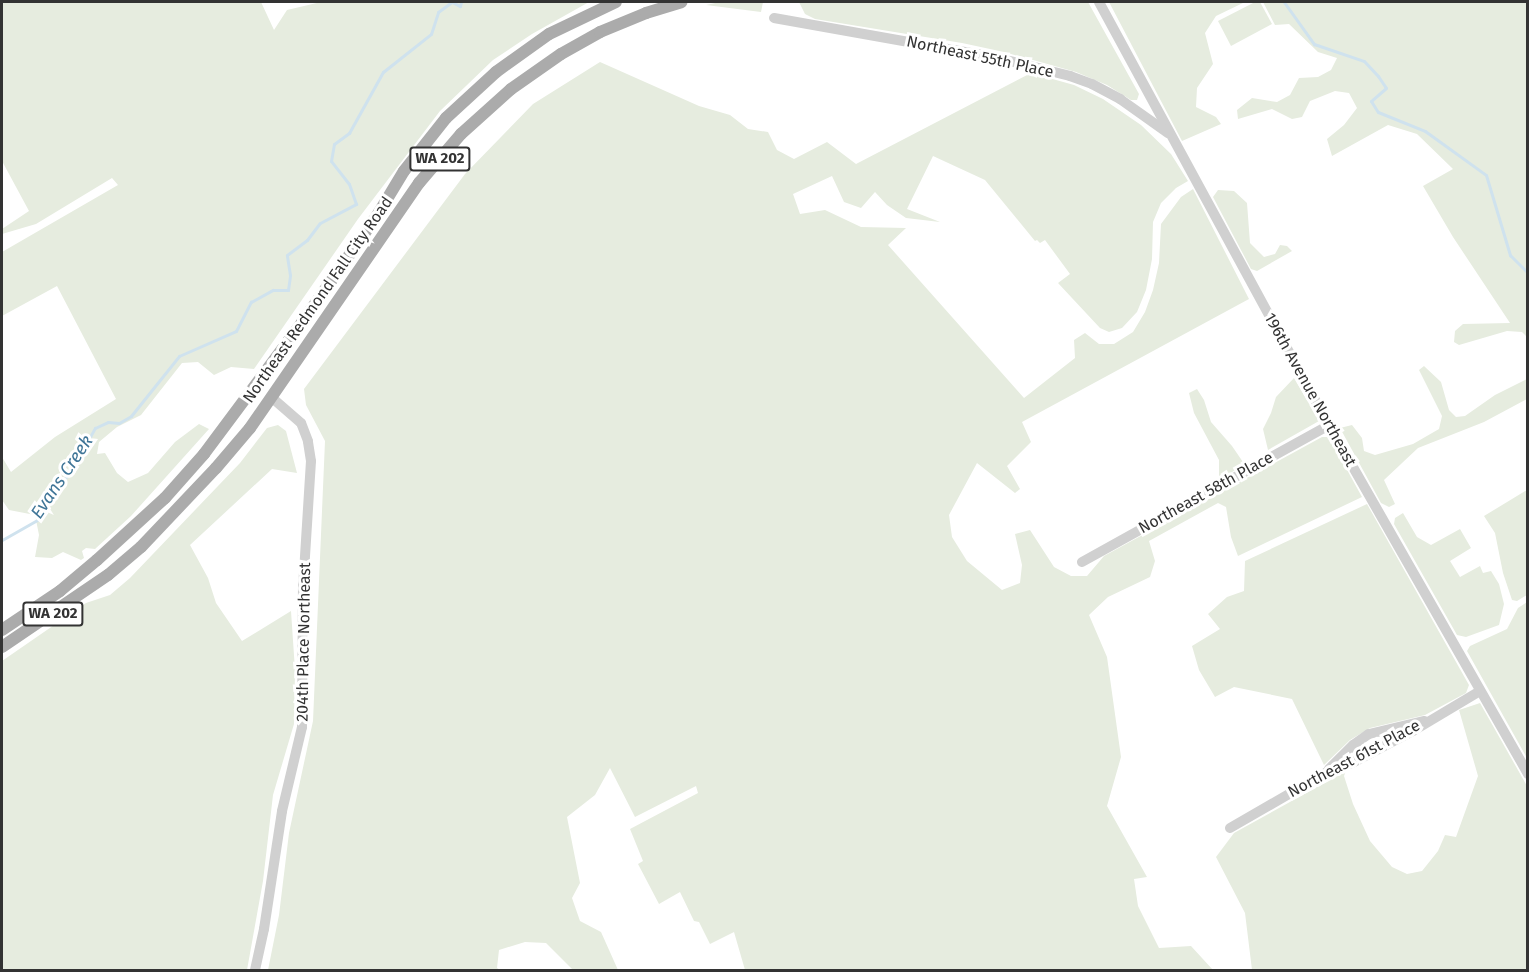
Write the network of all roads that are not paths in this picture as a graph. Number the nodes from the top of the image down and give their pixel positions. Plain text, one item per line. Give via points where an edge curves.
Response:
1 (616, 2) edge
2 (681, 2) edge
3 (1099, 2) edge
4 (774, 18) dead end
5 (1171, 135) junction
6 (256, 386) junction
7 (271, 397) junction
8 (1329, 425) junction
9 (1082, 562) dead end
10 (2, 630) edge
11 (2, 647) edge
12 (1480, 692) junction
13 (1426, 721) junction
14 (1327, 772) junction
15 (1527, 774) edge
16 (1230, 828) dead end
17 (255, 970) edge

1 - 6 main road, Northeast Redmond Fall City Road / WA 202 via 549,34 496,72 446,118 404,171
2 - 7 main road, Northeast Redmond Fall City Road / WA 202 via 600,32 561,54 511,89 461,134 419,183
3 - 5 street, 196th Avenue Northeast
4 - 5 street, Northeast 55th Place via 998,58 1070,76 1120,99
5 - 8 street, 196th Avenue Northeast
6 - 7 main road
6 - 10 main road, Northeast Redmond Fall City Road / WA 202 via 204,454 129,533 60,591
7 - 11 main road, Northeast Redmond Fall City Road / WA 202 via 216,468 141,547
7 - 17 street, 204th Place Northeast via 301,423 309,441 311,461 303,588 303,727 282,811
8 - 9 street, Northeast 58th Place
8 - 12 street, 196th Avenue Northeast
12 - 13 street, Northeast 61st Place
12 - 15 street, 196th Avenue Northeast
13 - 14 street, Northeast 61st Place via 1352,763
13 - 14 street via 1369,734
14 - 16 street, Northeast 61st Place

